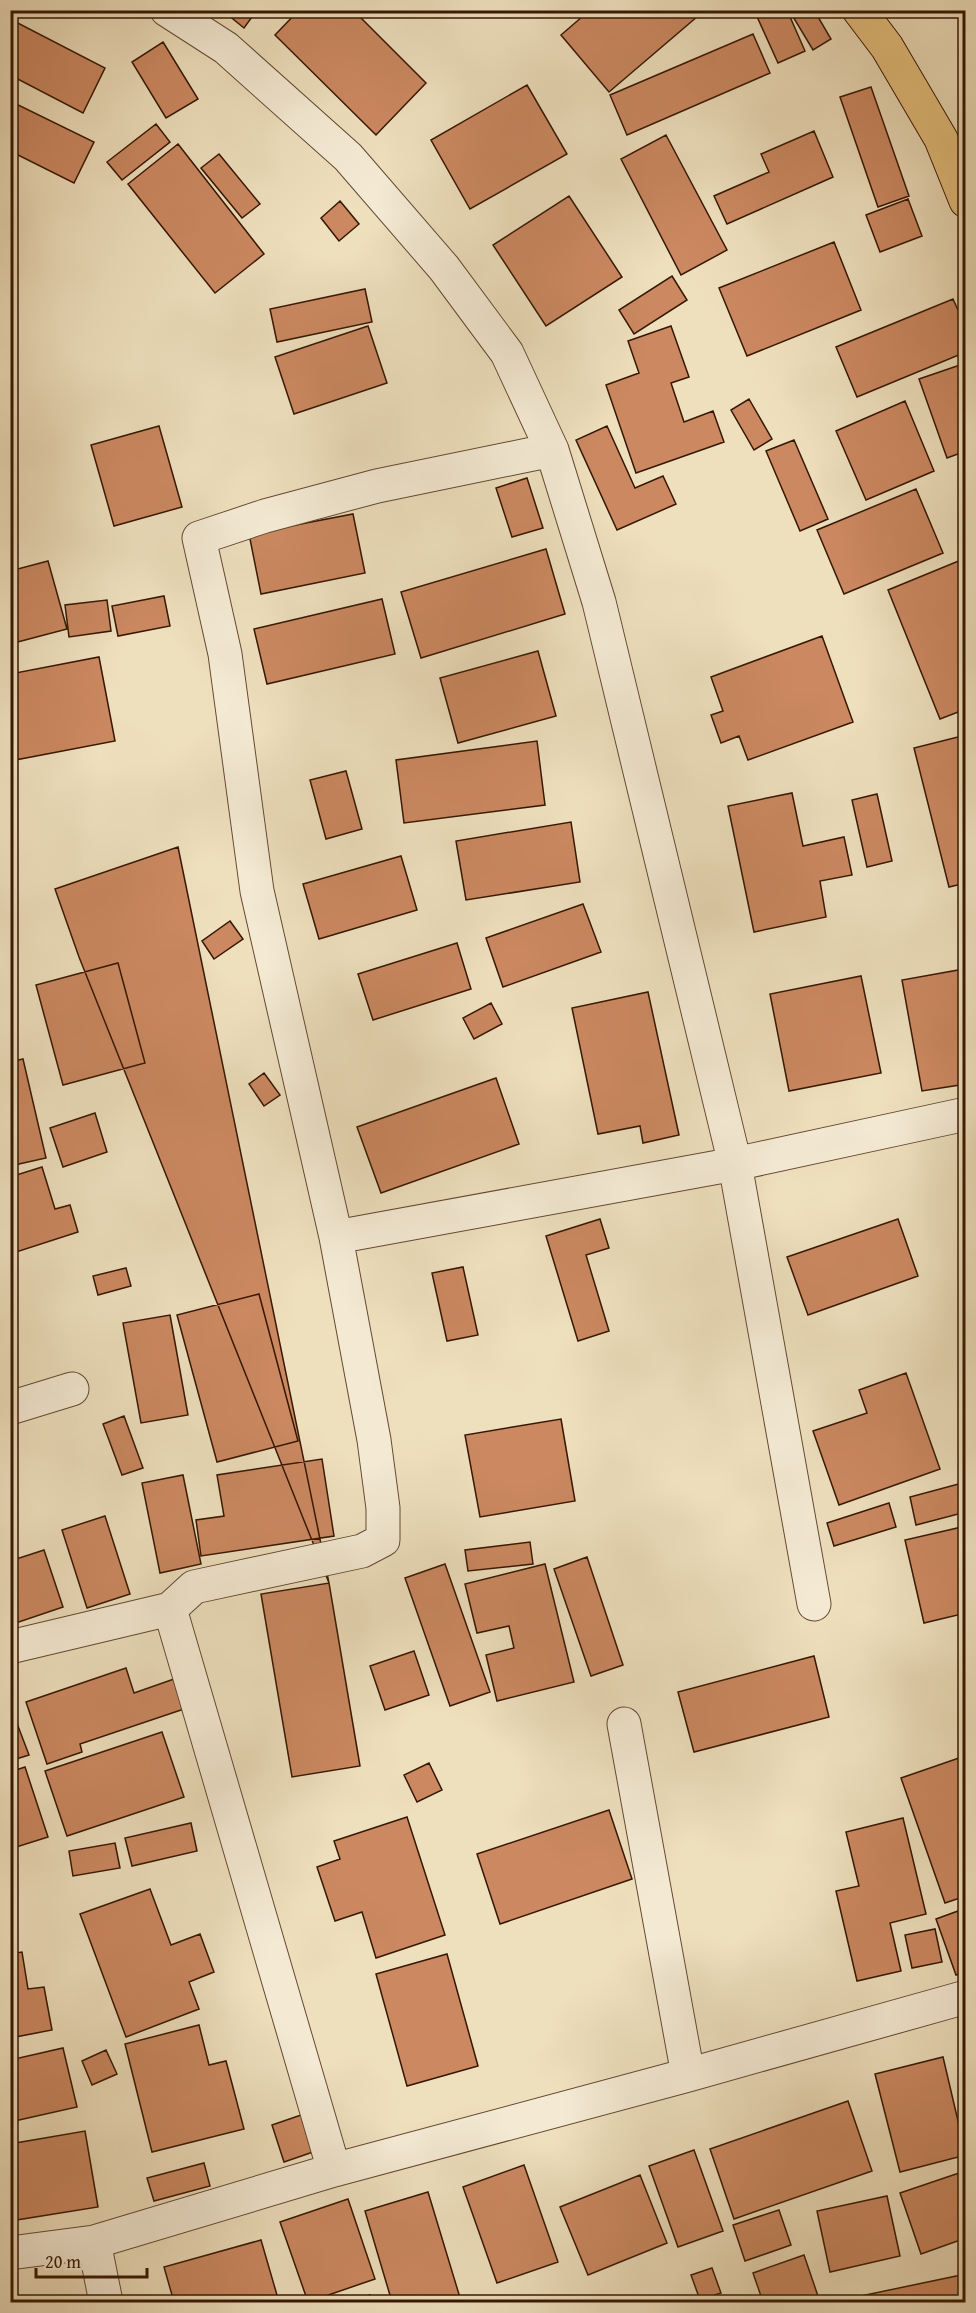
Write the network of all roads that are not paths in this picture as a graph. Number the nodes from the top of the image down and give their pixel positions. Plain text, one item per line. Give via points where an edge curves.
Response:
1 (167, 10) edge
2 (859, 10) edge
3 (966, 201) edge
4 (552, 450) junction
5 (966, 1114) edge
6 (735, 1164) junction
7 (336, 1237) junction
8 (72, 1389) dead end
9 (10, 1408) edge
10 (814, 1604) dead end
11 (170, 1609) junction
12 (10, 1647) edge
13 (624, 1724) dead end
14 (966, 1997) edge
15 (688, 2075) junction
16 (334, 2170) junction
17 (94, 2242) junction
18 (10, 2253) edge
19 (106, 2302) edge

1 - 4 street via 226,48 348,156 444,268 507,353
2 - 3 main road via 887,47 941,139
4 - 6 street via 599,602
4 - 7 street via 377,486 199,538 225,654 257,891
5 - 6 street
6 - 7 street
6 - 10 street
7 - 11 street via 374,1440 383,1540 362,1551 194,1587
8 - 9 street
11 - 12 street
11 - 16 street
13 - 15 street
14 - 15 street
15 - 16 street
16 - 17 street
17 - 18 street
17 - 19 street

